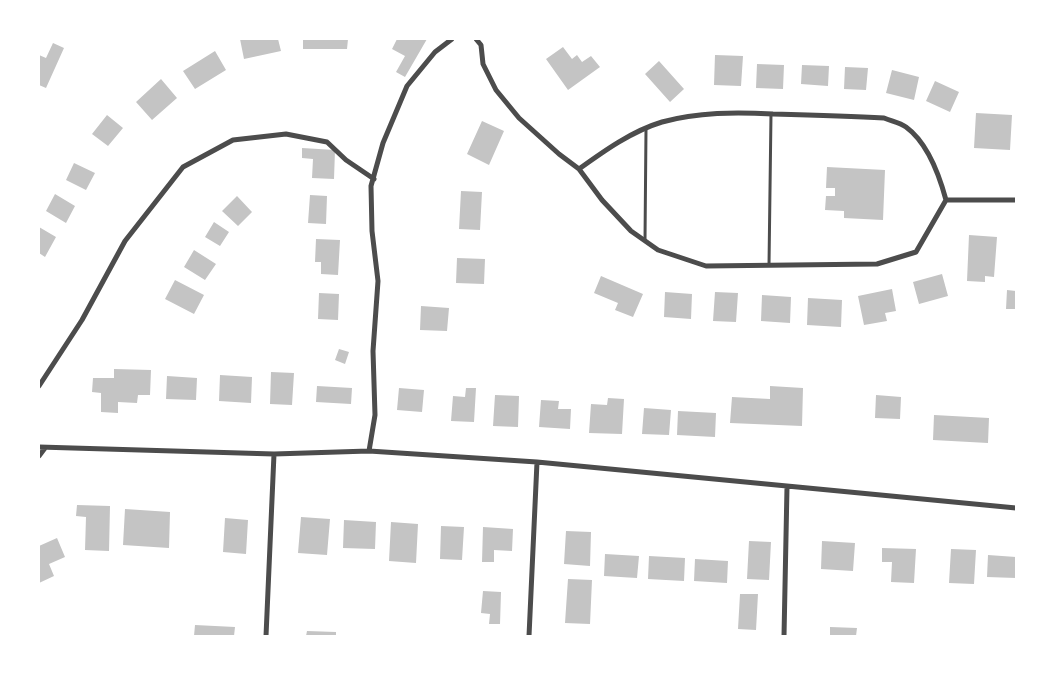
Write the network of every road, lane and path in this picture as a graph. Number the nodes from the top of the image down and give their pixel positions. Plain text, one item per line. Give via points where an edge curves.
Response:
1 (452, 39) edge
2 (476, 39) edge
3 (771, 114) junction
4 (646, 129) junction
5 (579, 169) junction
6 (374, 179) junction
7 (946, 200) junction
8 (1016, 200) edge
9 (645, 241) junction
10 (769, 265) junction
11 (39, 386) edge
12 (39, 447) edge
13 (45, 448) junction
14 (369, 452) junction
15 (274, 454) junction
16 (39, 456) edge
17 (537, 462) junction
18 (788, 487) junction
19 (1016, 508) edge
20 (266, 636) edge
21 (530, 636) edge
22 (784, 636) edge

1 - 6 street via 434,52 407,86 384,143
2 - 5 street via 481,45 483,64 496,90 519,118
3 - 4 street via 703,114
3 - 7 street via 884,118 906,127 926,147
3 - 10 lane
4 - 5 street
4 - 9 lane
5 - 9 street via 602,200
6 - 11 street via 346,160 328,142 286,134 233,140 182,166 125,242 82,320
6 - 14 street via 372,231 378,281 372,351 374,415
7 - 8 street
7 - 10 street via 916,252 877,264
9 - 10 street via 658,250 706,266
12 - 13 street
13 - 15 street
13 - 16 street
14 - 15 street
14 - 17 street
15 - 20 street
17 - 18 street
17 - 21 street
18 - 19 street
18 - 22 street

